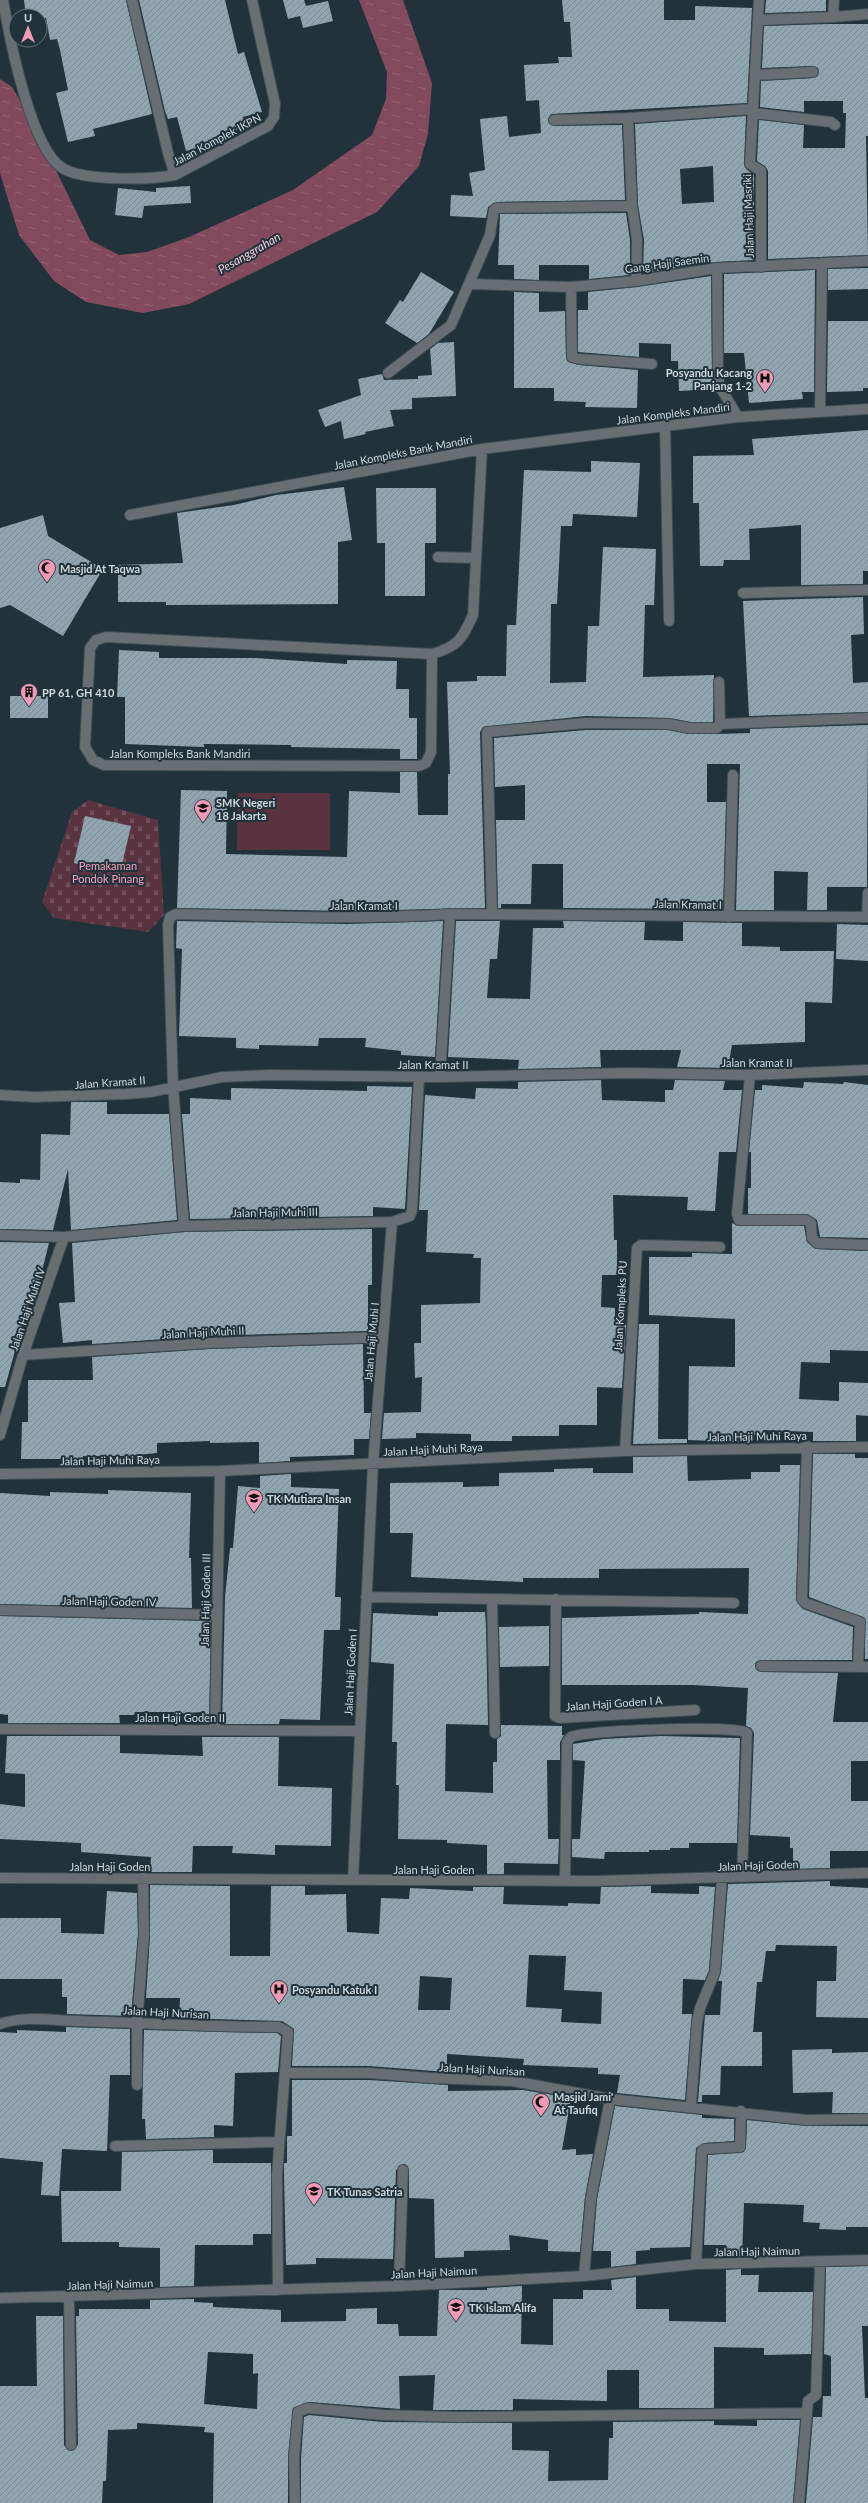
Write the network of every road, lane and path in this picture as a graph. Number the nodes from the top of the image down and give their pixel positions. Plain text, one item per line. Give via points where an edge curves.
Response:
1 (3, 0) edge
2 (132, 0) edge
3 (252, 0) edge
4 (759, 0) edge
5 (834, 0) edge
6 (868, 14) edge
7 (833, 16) junction
8 (759, 20) junction
9 (813, 72) dead end
10 (756, 74) junction
11 (753, 111) junction
12 (628, 118) junction
13 (554, 120) dead end
14 (835, 125) dead end
15 (175, 175) junction
16 (632, 206) junction
17 (868, 261) edge
18 (822, 263) junction
19 (761, 267) junction
20 (717, 268) junction
21 (636, 281) junction
22 (470, 284) junction
23 (571, 287) junction
24 (652, 364) dead end
25 (388, 373) dead end
26 (868, 409) edge
27 (820, 412) junction
28 (738, 417) junction
29 (665, 425) junction
30 (482, 449) junction
31 (130, 515) dead end
32 (438, 557) dead end
33 (476, 558) junction
34 (868, 590) edge
35 (742, 593) dead end
36 (669, 621) dead end
37 (432, 654) junction
38 (719, 682) dead end
39 (868, 718) edge
40 (720, 724) junction
41 (733, 775) dead end
42 (868, 893) edge
43 (450, 914) junction
44 (492, 914) junction
45 (729, 917) junction
46 (868, 917) edge
47 (868, 1070) edge
48 (750, 1075) junction
49 (419, 1077) junction
50 (440, 1077) junction
51 (173, 1086) junction
52 (0, 1095) edge
53 (392, 1222) junction
54 (184, 1226) junction
55 (0, 1235) edge
56 (64, 1237) junction
57 (868, 1245) edge
58 (720, 1246) dead end
59 (383, 1337) junction
60 (24, 1355) junction
61 (0, 1435) edge
62 (807, 1446) junction
63 (868, 1447) edge
64 (625, 1451) junction
65 (373, 1465) junction
66 (220, 1471) junction
67 (0, 1474) edge
68 (366, 1597) junction
69 (492, 1599) junction
70 (556, 1599) junction
71 (734, 1603) dead end
72 (0, 1610) edge
73 (217, 1615) junction
74 (761, 1666) dead end
75 (863, 1667) edge
76 (695, 1710) dead end
77 (0, 1729) edge
78 (215, 1729) junction
79 (359, 1731) junction
80 (495, 1733) dead end
81 (868, 1873) edge
82 (742, 1877) junction
83 (0, 1878) edge
84 (143, 1878) junction
85 (722, 1878) junction
86 (353, 1880) junction
87 (565, 1881) junction
88 (137, 2023) junction
89 (0, 2024) edge
90 (285, 2073) junction
91 (137, 2084) dead end
92 (610, 2099) junction
93 (691, 2106) junction
94 (741, 2112) junction
95 (868, 2119) edge
96 (279, 2142) junction
97 (115, 2146) dead end
98 (403, 2170) dead end
99 (868, 2260) edge
100 (820, 2262) junction
101 (696, 2264) junction
102 (584, 2276) junction
103 (399, 2286) junction
104 (278, 2290) junction
105 (69, 2297) junction
106 (0, 2298) edge
107 (807, 2413) junction
108 (71, 2445) dead end
109 (295, 2503) edge
110 (799, 2503) edge

1 - 15 street, Jalan Komplek IKPN via 15,63 34,122 50,156 63,168 80,175 161,178
2 - 15 street
3 - 15 street, Jalan Komplek IKPN via 275,104 274,117 268,126
4 - 8 street, Jalan Haji Masriki
5 - 7 street
6 - 7 street
7 - 8 street
8 - 10 street, Jalan Haji Masriki
9 - 10 street
10 - 11 street, Jalan Haji Masriki
11 - 12 street
11 - 14 street via 831,122
11 - 19 street, Jalan Haji Masriki via 750,164 761,171
12 - 13 street
12 - 16 street
16 - 21 street via 637,240
16 - 22 street via 497,208 494,210 490,234
17 - 18 street, Gang Haji Saemin
18 - 19 street, Gang Haji Saemin
18 - 27 street
19 - 20 street, Gang Haji Saemin
20 - 21 street, Gang Haji Saemin
20 - 28 street via 718,375 720,387
21 - 23 street, Gang Haji Saemin
22 - 23 street, Gang Haji Saemin
22 - 25 street via 451,325
23 - 24 street via 572,357
26 - 27 street, Jalan Kompleks Mandiri
27 - 28 street, Jalan Kompleks Mandiri
28 - 29 street, Jalan Kompleks Mandiri
29 - 30 street, Jalan Kompleks Mandiri
29 - 36 street
30 - 31 street, Jalan Kompleks Bank Mandiri
30 - 33 street, Jalan Kompleks Bank Mandiri
32 - 33 street
33 - 37 street, Jalan Kompleks Bank Mandiri via 474,615 452,648
34 - 35 street
37 - 37 street, Jalan Kompleks Bank Mandiri via 106,638 96,640 90,648 85,747 93,760 104,765 418,766 426,763 432,752
38 - 40 street
39 - 40 street
40 - 44 street via 717,728 697,728 670,724 586,723 487,732
41 - 45 street
42 - 46 street
43 - 44 street, Jalan Kramat I
43 - 50 street
43 - 51 street, Jalan Kramat I via 336,918 176,914 170,917 168,926
44 - 45 street, Jalan Kramat I
45 - 46 street, Jalan Kramat I
47 - 48 street, Jalan Kramat II
48 - 50 street, Jalan Kramat II via 629,1072
48 - 57 street via 737,1214 739,1220 806,1220 812,1223 812,1238 817,1244
49 - 50 street, Jalan Kramat II
49 - 51 street, Jalan Kramat II via 269,1075 222,1077
49 - 53 street, Jalan Haji Muhi III via 412,1210 410,1216
51 - 52 street, Jalan Kramat II via 151,1092 95,1096
51 - 54 street, Jalan Kramat I
53 - 54 street, Jalan Haji Muhi III
53 - 59 street, Jalan Haji Muhi I
54 - 56 street, Jalan Haji Muhi III
55 - 56 street, Jalan Haji Muhi III
56 - 60 street, Jalan Haji Muhi IV
58 - 64 street, Jalan Kompleks PU via 642,1245 637,1248
59 - 60 street, Jalan Haji Muhi II via 208,1343
59 - 65 street, Jalan Haji Muhi I
60 - 61 street, Jalan Haji Muhi IV
62 - 63 street, Jalan Haji Muhi Raya
62 - 64 street, Jalan Haji Muhi Raya
62 - 75 street via 802,1599 805,1603 860,1622
64 - 65 street, Jalan Haji Muhi Raya
65 - 66 street, Jalan Haji Muhi Raya
65 - 68 street, Jalan Haji Goden I
66 - 67 street, Jalan Haji Muhi Raya
66 - 73 street, Jalan Haji Goden III
68 - 69 street
68 - 79 street, Jalan Haji Goden I
69 - 70 street
69 - 80 street
70 - 71 street
70 - 76 street, Jalan Haji Goden I A via 555,1716 560,1718
72 - 73 street, Jalan Haji Goden IV
73 - 78 street, Jalan Haji Goden III
74 - 75 street
77 - 78 street, Jalan Haji Goden II
78 - 79 street, Jalan Haji Goden II
79 - 86 street, Jalan Haji Goden I
81 - 82 street, Jalan Haji Goden
82 - 85 street, Jalan Haji Goden
82 - 87 street via 747,1733 736,1729 702,1729 590,1733 571,1737 567,1742
83 - 84 street, Jalan Haji Goden
84 - 86 street, Jalan Haji Goden
84 - 88 street via 144,1934
85 - 87 street, Jalan Haji Goden
85 - 93 street via 714,1972 697,2022
86 - 87 street, Jalan Haji Goden
88 - 89 street, Jalan Haji Nurisan via 22,2020
88 - 90 street, Jalan Haji Nurisan via 278,2027 288,2032
88 - 91 street
90 - 92 street, Jalan Haji Nurisan via 362,2073 512,2081
90 - 96 street, Jalan Haji Nurisan
92 - 93 street, Jalan Haji Nurisan
92 - 102 street via 591,2198
93 - 94 street, Jalan Haji Nurisan
94 - 95 street, Jalan Haji Nurisan via 807,2120
94 - 101 street via 740,2147 702,2151
96 - 97 street
96 - 104 street, Jalan Haji Nurisan
98 - 103 street
99 - 100 street, Jalan Haji Naimun
100 - 101 street, Jalan Haji Naimun
100 - 107 street via 816,2395 808,2401
101 - 102 street, Jalan Haji Naimun
102 - 103 street, Jalan Haji Naimun
103 - 104 street, Jalan Haji Naimun
104 - 105 street, Jalan Haji Naimun
105 - 106 street, Jalan Haji Naimun
105 - 108 street
107 - 109 street via 459,2417 383,2416 308,2408 298,2412 294,2458
107 - 110 street

